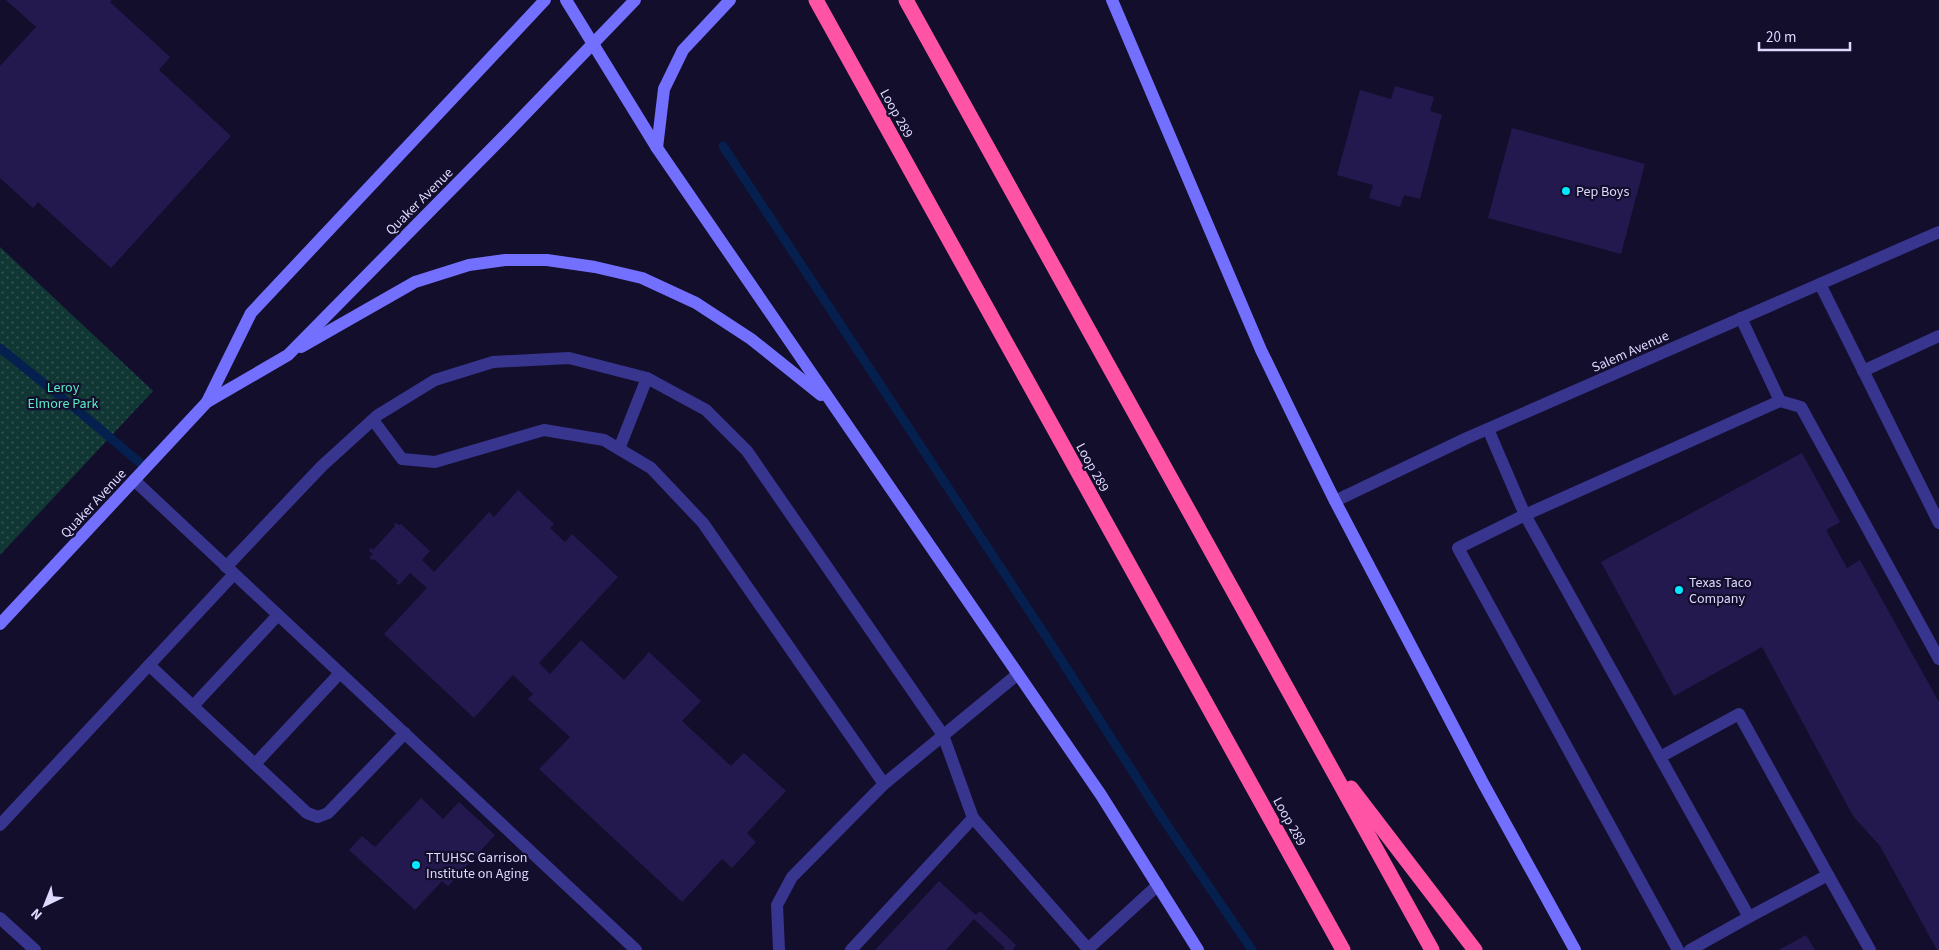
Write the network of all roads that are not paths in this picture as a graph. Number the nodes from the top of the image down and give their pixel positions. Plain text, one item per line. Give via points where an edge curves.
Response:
1 (545, 0) edge
2 (566, 0) edge
3 (635, 0) edge
4 (730, 0) edge
5 (816, 0) edge
6 (906, 0) edge
7 (1112, 0) edge
8 (593, 44) junction
9 (657, 148) junction
10 (1939, 232) edge
11 (1820, 284) junction
12 (1741, 318) junction
13 (1939, 336) edge
14 (288, 355) junction
15 (1863, 371) junction
16 (647, 378) junction
17 (1780, 401) junction
18 (208, 402) junction
19 (831, 403) junction
20 (373, 420) junction
21 (1488, 429) junction
22 (619, 450) junction
23 (134, 480) junction
24 (1335, 502) junction
25 (1525, 515) junction
26 (1939, 523) edge
27 (230, 570) junction
28 (278, 615) junction
29 (0, 624) edge
30 (1939, 659) edge
31 (149, 665) junction
32 (340, 673) junction
33 (1018, 674) junction
34 (192, 706) junction
35 (405, 733) junction
36 (943, 734) junction
37 (1321, 749) junction
38 (1660, 757) junction
39 (255, 764) junction
40 (884, 784) junction
41 (973, 818) junction
42 (0, 825) edge
43 (1828, 875) junction
44 (1158, 885) junction
45 (1324, 916) junction
46 (1749, 917) junction
47 (0, 918) edge
48 (1089, 949) edge
49 (1194, 949) edge
50 (35, 950) edge
51 (636, 950) edge
52 (780, 950) edge
53 (852, 950) edge
54 (1337, 950) edge
55 (1343, 950) edge
56 (1432, 950) edge
57 (1474, 950) edge
58 (1576, 950) edge
59 (1678, 950) edge
60 (1690, 950) edge
61 (1870, 950) edge

1 - 18 main road, Quaker Avenue via 251,313
2 - 8 main road
3 - 8 main road, Quaker Avenue
4 - 9 main road via 683,50 664,89
5 - 45 highway, Loop 289
6 - 37 highway
7 - 24 main road via 1261,350
8 - 9 main road
8 - 14 main road, Quaker Avenue
9 - 19 main road
10 - 11 street, Salem Avenue
11 - 12 street, Salem Avenue
11 - 15 street
12 - 17 street
12 - 21 street, Salem Avenue
13 - 15 street
14 - 18 main road, Quaker Avenue
14 - 19 main road via 414,282 469,265 505,260 547,260 642,278 696,303 751,339
15 - 26 street
16 - 20 street via 569,358 493,362 435,380
16 - 22 street
16 - 36 street via 706,410 747,451
17 - 25 street
17 - 30 street via 1801,408
18 - 23 main road, Quaker Avenue
19 - 33 main road
20 - 22 street via 402,459 435,462 544,430 604,440
20 - 27 street via 322,466
21 - 24 street, Salem Avenue
21 - 25 street
22 - 40 street via 651,468 703,523
23 - 27 street
23 - 29 main road, Quaker Avenue
24 - 58 main road via 1483,784
25 - 38 street
25 - 59 street via 1458,548
27 - 28 street
27 - 31 street
28 - 32 street
28 - 34 street
31 - 34 street
31 - 42 street
32 - 35 street
32 - 39 street
33 - 36 street
33 - 44 main road
34 - 39 street
35 - 39 street via 328,813 318,817 307,813
35 - 51 street
36 - 40 street
36 - 41 street
37 - 56 highway
37 - 57 highway
38 - 43 street via 1739,714
38 - 46 street
40 - 52 street via 792,877 777,905
41 - 48 street
41 - 53 street
43 - 46 street
43 - 61 street
44 - 48 street
44 - 49 main road
45 - 54 highway
45 - 55 highway, Loop 289
46 - 60 street
47 - 50 street

